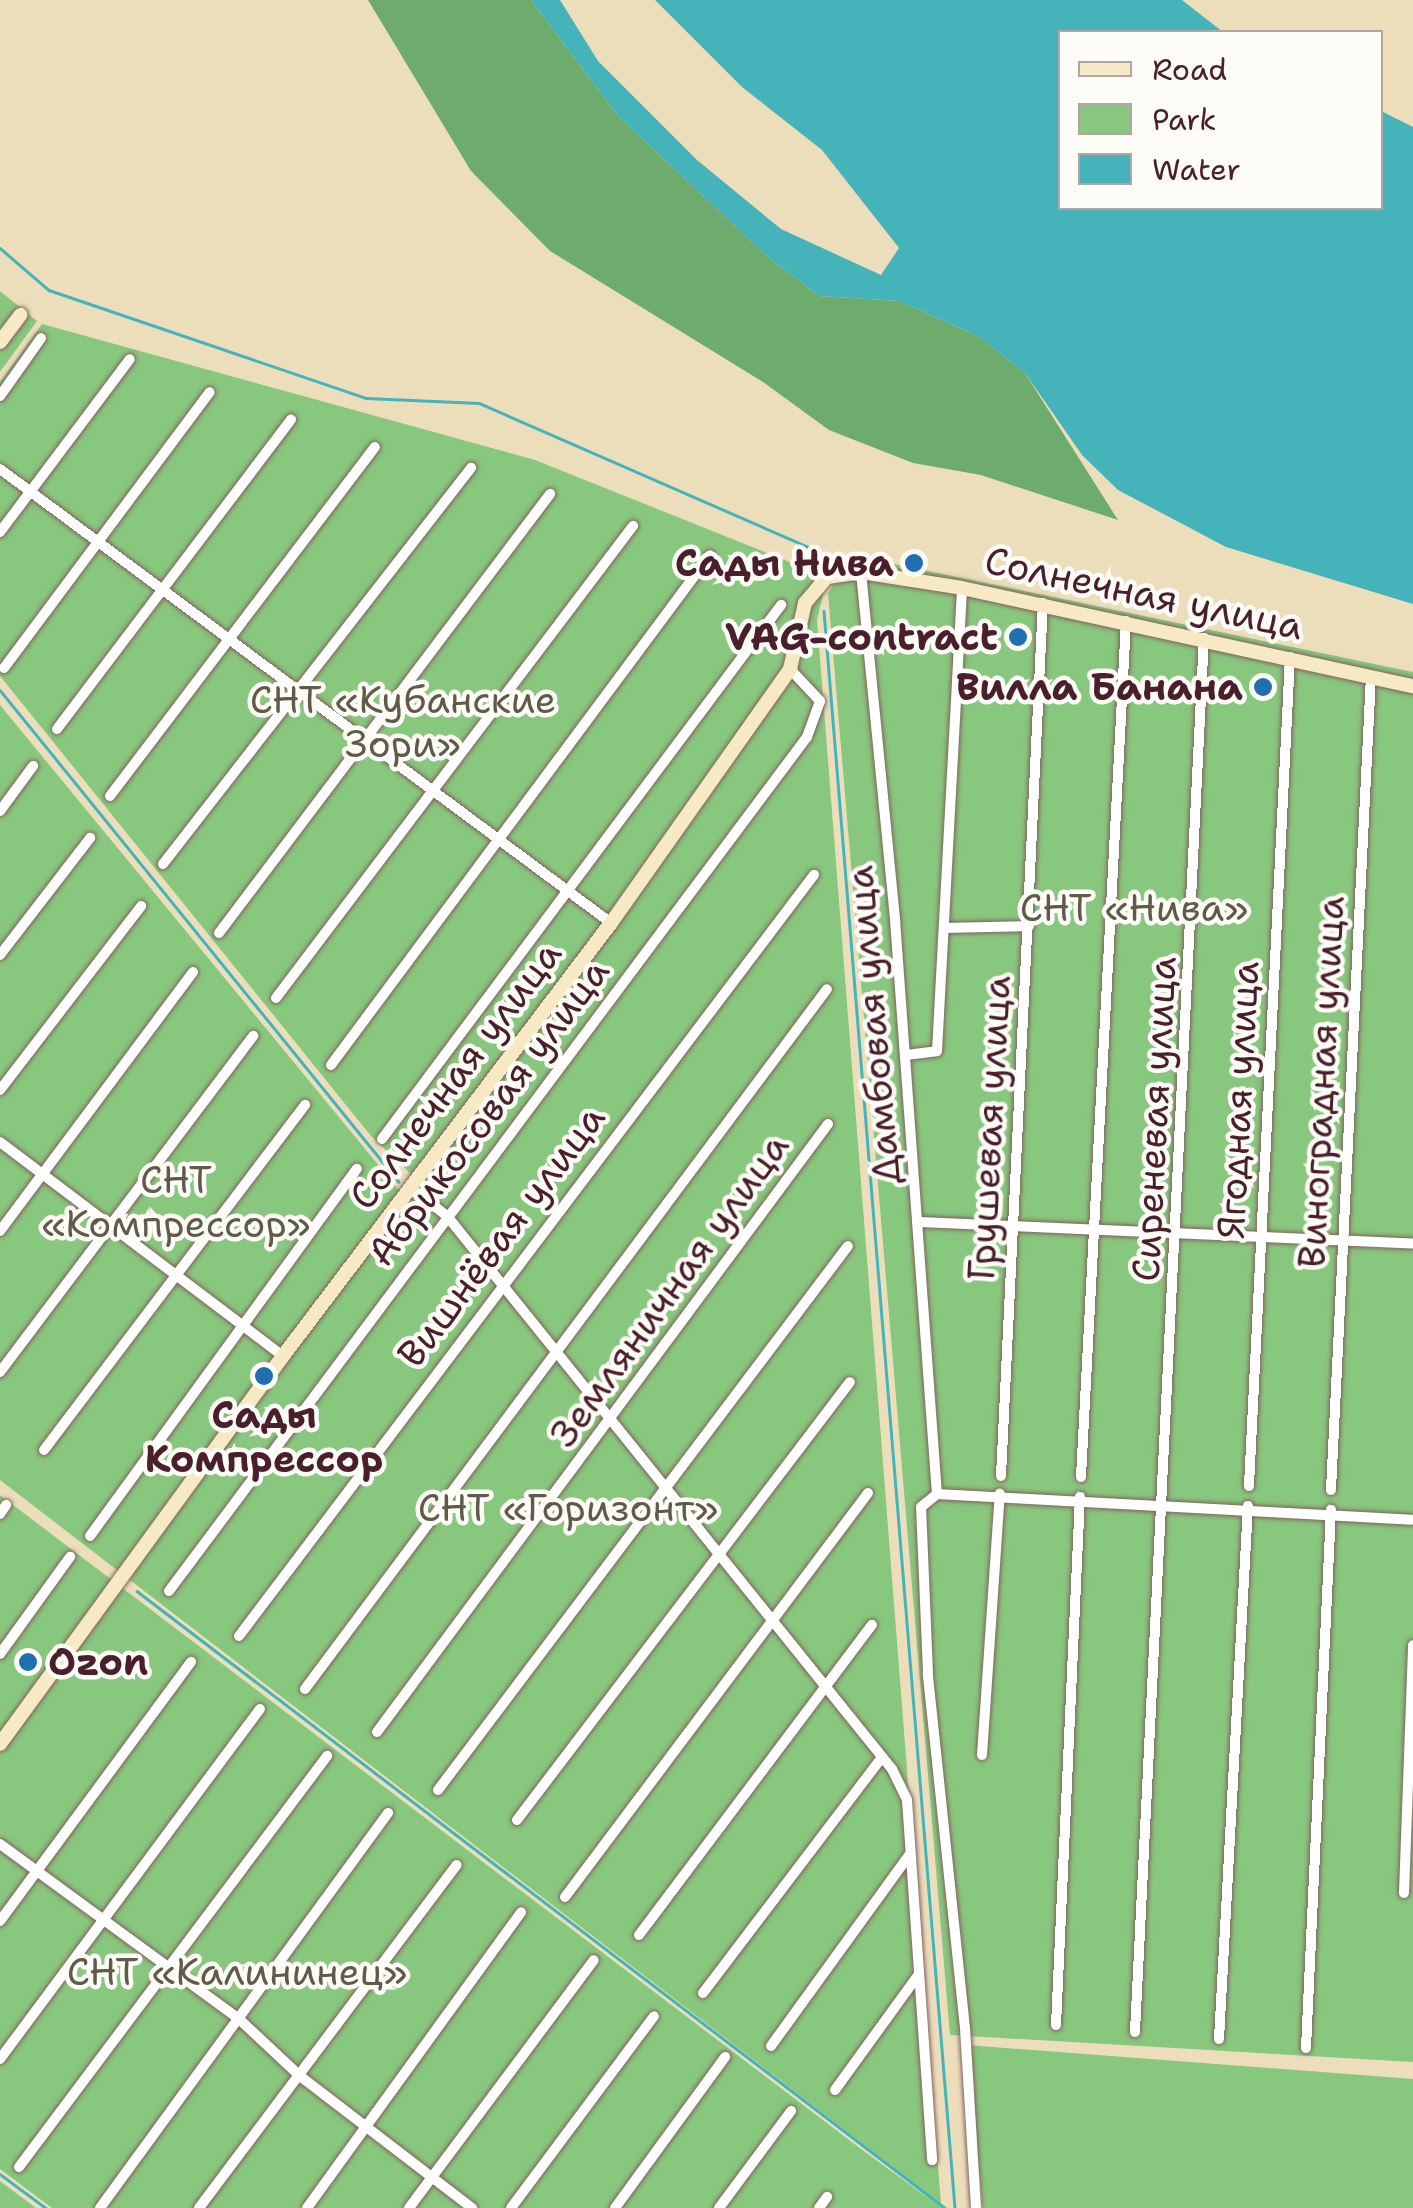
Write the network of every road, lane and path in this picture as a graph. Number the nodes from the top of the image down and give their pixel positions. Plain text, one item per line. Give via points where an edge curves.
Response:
1 (20, 315) dead end
2 (41, 338) dead end
3 (0, 342) edge
4 (130, 360) dead end
5 (210, 392) dead end
6 (0, 396) edge
7 (291, 420) dead end
8 (375, 447) dead end
9 (471, 468) dead end
10 (0, 469) edge
11 (30, 492) junction
12 (550, 494) dead end
13 (633, 526) dead end
14 (0, 532) edge
15 (94, 542) junction
16 (710, 554) dead end
17 (861, 572) junction
18 (962, 588) junction
19 (163, 594) junction
20 (1043, 603) junction
21 (780, 604) dead end
22 (1126, 621) junction
23 (1204, 637) junction
24 (232, 640) junction
25 (1290, 656) junction
26 (4, 668) dead end
27 (790, 669) junction
28 (1371, 676) junction
29 (1413, 686) edge
30 (297, 690) junction
31 (57, 730) dead end
32 (364, 741) junction
33 (32, 766) dead end
34 (434, 790) junction
35 (110, 796) dead end
36 (0, 811) edge
37 (90, 838) dead end
38 (500, 839) junction
39 (163, 864) dead end
40 (814, 875) dead end
41 (567, 887) junction
42 (141, 906) dead end
43 (611, 923) junction
44 (1029, 926) junction
45 (948, 928) junction
46 (219, 933) dead end
47 (0, 955) edge
48 (193, 972) dead end
49 (827, 989) dead end
50 (276, 998) dead end
51 (253, 1036) dead end
52 (906, 1055) junction
53 (332, 1064) dead end
54 (0, 1090) edge
55 (305, 1106) dead end
56 (828, 1124) dead end
57 (382, 1138) dead end
58 (0, 1142) edge
59 (357, 1169) dead end
60 (42, 1174) junction
61 (410, 1187) junction
62 (447, 1216) junction
63 (919, 1222) junction
64 (110, 1225) junction
65 (1014, 1226) junction
66 (0, 1230) edge
67 (1094, 1230) junction
68 (1178, 1233) junction
69 (1262, 1236) junction
70 (1344, 1240) junction
71 (1413, 1244) edge
72 (848, 1246) dead end
73 (176, 1276) junction
74 (500, 1285) junction
75 (243, 1326) junction
76 (554, 1352) junction
77 (282, 1356) junction
78 (0, 1372) edge
79 (850, 1382) dead end
80 (610, 1422) junction
81 (44, 1450) dead end
82 (1001, 1476) dead end
83 (1081, 1477) dead end
84 (664, 1485) junction
85 (1249, 1486) dead end
86 (1331, 1490) dead end
87 (868, 1493) dead end
88 (937, 1494) junction
89 (1000, 1495) junction
90 (1080, 1499) junction
91 (1248, 1507) junction
92 (1164, 1512) junction
93 (1330, 1516) junction
94 (1412, 1519) edge
95 (90, 1536) dead end
96 (717, 1552) junction
97 (70, 1558) dead end
98 (169, 1591) dead end
99 (769, 1621) junction
100 (872, 1625) dead end
101 (240, 1636) dead end
102 (1413, 1645) edge
103 (0, 1654) edge
104 (191, 1662) dead end
105 (825, 1688) junction
106 (306, 1689) dead end
107 (260, 1709) dead end
108 (377, 1732) dead end
109 (0, 1744) edge
110 (982, 1755) dead end
111 (327, 1756) dead end
112 (882, 1757) junction
113 (438, 1790) dead end
114 (388, 1813) dead end
115 (517, 1820) dead end
116 (0, 1844) edge
117 (910, 1854) junction
118 (458, 1864) dead end
119 (37, 1870) junction
120 (1404, 1893) dead end
121 (565, 1897) dead end
122 (522, 1912) dead end
123 (104, 1920) junction
124 (0, 1921) edge
125 (639, 1935) dead end
126 (594, 1960) dead end
127 (172, 1968) junction
128 (919, 1974) junction
129 (703, 1993) dead end
130 (654, 2016) dead end
131 (238, 2018) junction
132 (1056, 2025) dead end
133 (1135, 2032) dead end
134 (1219, 2039) dead end
135 (771, 2046) dead end
136 (1306, 2048) dead end
137 (725, 2057) dead end
138 (0, 2059) edge
139 (300, 2076) junction
140 (834, 2090) dead end
141 (791, 2111) dead end
142 (364, 2127) junction
143 (932, 2160) dead end
144 (18, 2167) dead end
145 (431, 2178) junction
146 (827, 2197) dead end
147 (100, 2208) edge
148 (199, 2208) edge
149 (307, 2208) edge
150 (410, 2208) edge
151 (472, 2208) edge
152 (511, 2208) edge
153 (615, 2208) edge
154 (719, 2208) edge
155 (819, 2208) edge
156 (976, 2208) edge

1 - 3 street
2 - 6 street
4 - 11 street
5 - 15 street
7 - 19 street
8 - 24 street
9 - 30 street
10 - 11 street
11 - 14 street
11 - 15 street
12 - 32 street
13 - 34 street
15 - 19 street
15 - 26 street
16 - 38 street
17 - 18 street, Солнечная улица
17 - 27 street, Солнечная улица via 827,577 805,604
17 - 52 street, Дамбовая улица
18 - 20 street, Солнечная улица
18 - 45 street
19 - 24 street
19 - 31 street
20 - 22 street, Солнечная улица
20 - 44 street, Грушевая улица
21 - 41 street
22 - 23 street, Солнечная улица
22 - 67 street
23 - 25 street, Солнечная улица
23 - 68 street, Сиреневая улица
24 - 30 street
24 - 35 street
25 - 28 street, Солнечная улица
25 - 69 street, Ягодная улица
27 - 43 street, Солнечная улица
27 - 62 street, Абрикосовая улица via 820,701 807,738
28 - 29 street, Солнечная улица
28 - 70 street, Виноградная улица
30 - 32 street
30 - 39 street
32 - 34 street
32 - 46 street
33 - 36 street
34 - 38 street
34 - 50 street
37 - 47 street
38 - 41 street
38 - 53 street
40 - 74 street, Вишнёвая улица
41 - 43 street
41 - 57 street
42 - 54 street
43 - 61 street, Солнечная улица
44 - 45 street
44 - 65 street, Грушевая улица
45 - 52 street via 936,1052
48 - 60 street
49 - 76 street
51 - 64 street
52 - 63 street, Дамбовая улица
55 - 73 street
56 - 80 street, Земляничная улица
58 - 60 street
59 - 75 street, Абрикосовая улица
60 - 64 street
60 - 66 street
61 - 62 street
61 - 77 street, Солнечная улица
62 - 74 street
62 - 98 street, Абрикосовая улица
63 - 65 street
63 - 88 street, Дамбовая улица
64 - 73 street
64 - 78 street
65 - 67 street
65 - 82 street, Грушевая улица
67 - 68 street
67 - 83 street
68 - 69 street
68 - 92 street, Сиреневая улица
69 - 70 street
69 - 85 street, Ягодная улица
70 - 71 street
70 - 86 street, Виноградная улица
72 - 84 street
73 - 75 street
73 - 81 street
74 - 76 street
74 - 101 street, Вишнёвая улица
75 - 77 street
75 - 95 street, Абрикосовая улица
76 - 80 street
76 - 106 street
77 - 109 street, Солнечная улица
79 - 96 street
80 - 84 street
80 - 108 street, Земляничная улица
84 - 96 street
84 - 113 street
87 - 99 street
88 - 89 street
88 - 156 street via 921,1508 920,1529
89 - 90 street
89 - 110 street
90 - 92 street
90 - 132 street
91 - 92 street
91 - 93 street
91 - 134 street
92 - 133 street
93 - 94 street
93 - 136 street
96 - 99 street
96 - 115 street
97 - 103 street
99 - 105 street
99 - 121 street
100 - 105 street
102 - 120 street
104 - 119 street
105 - 112 street
105 - 125 street
107 - 123 street
111 - 127 street
112 - 117 street via 907,1800
112 - 129 street
114 - 131 street
116 - 119 street
117 - 128 street
117 - 135 street
118 - 139 street
119 - 123 street
119 - 124 street
122 - 142 street
123 - 127 street
123 - 138 street
126 - 145 street
127 - 131 street
127 - 144 street
128 - 140 street
128 - 143 street
130 - 152 street
131 - 139 street
131 - 147 street
137 - 153 street
139 - 142 street
139 - 148 street
141 - 154 street
142 - 145 street
142 - 149 street
145 - 150 street
145 - 151 street
146 - 155 street

